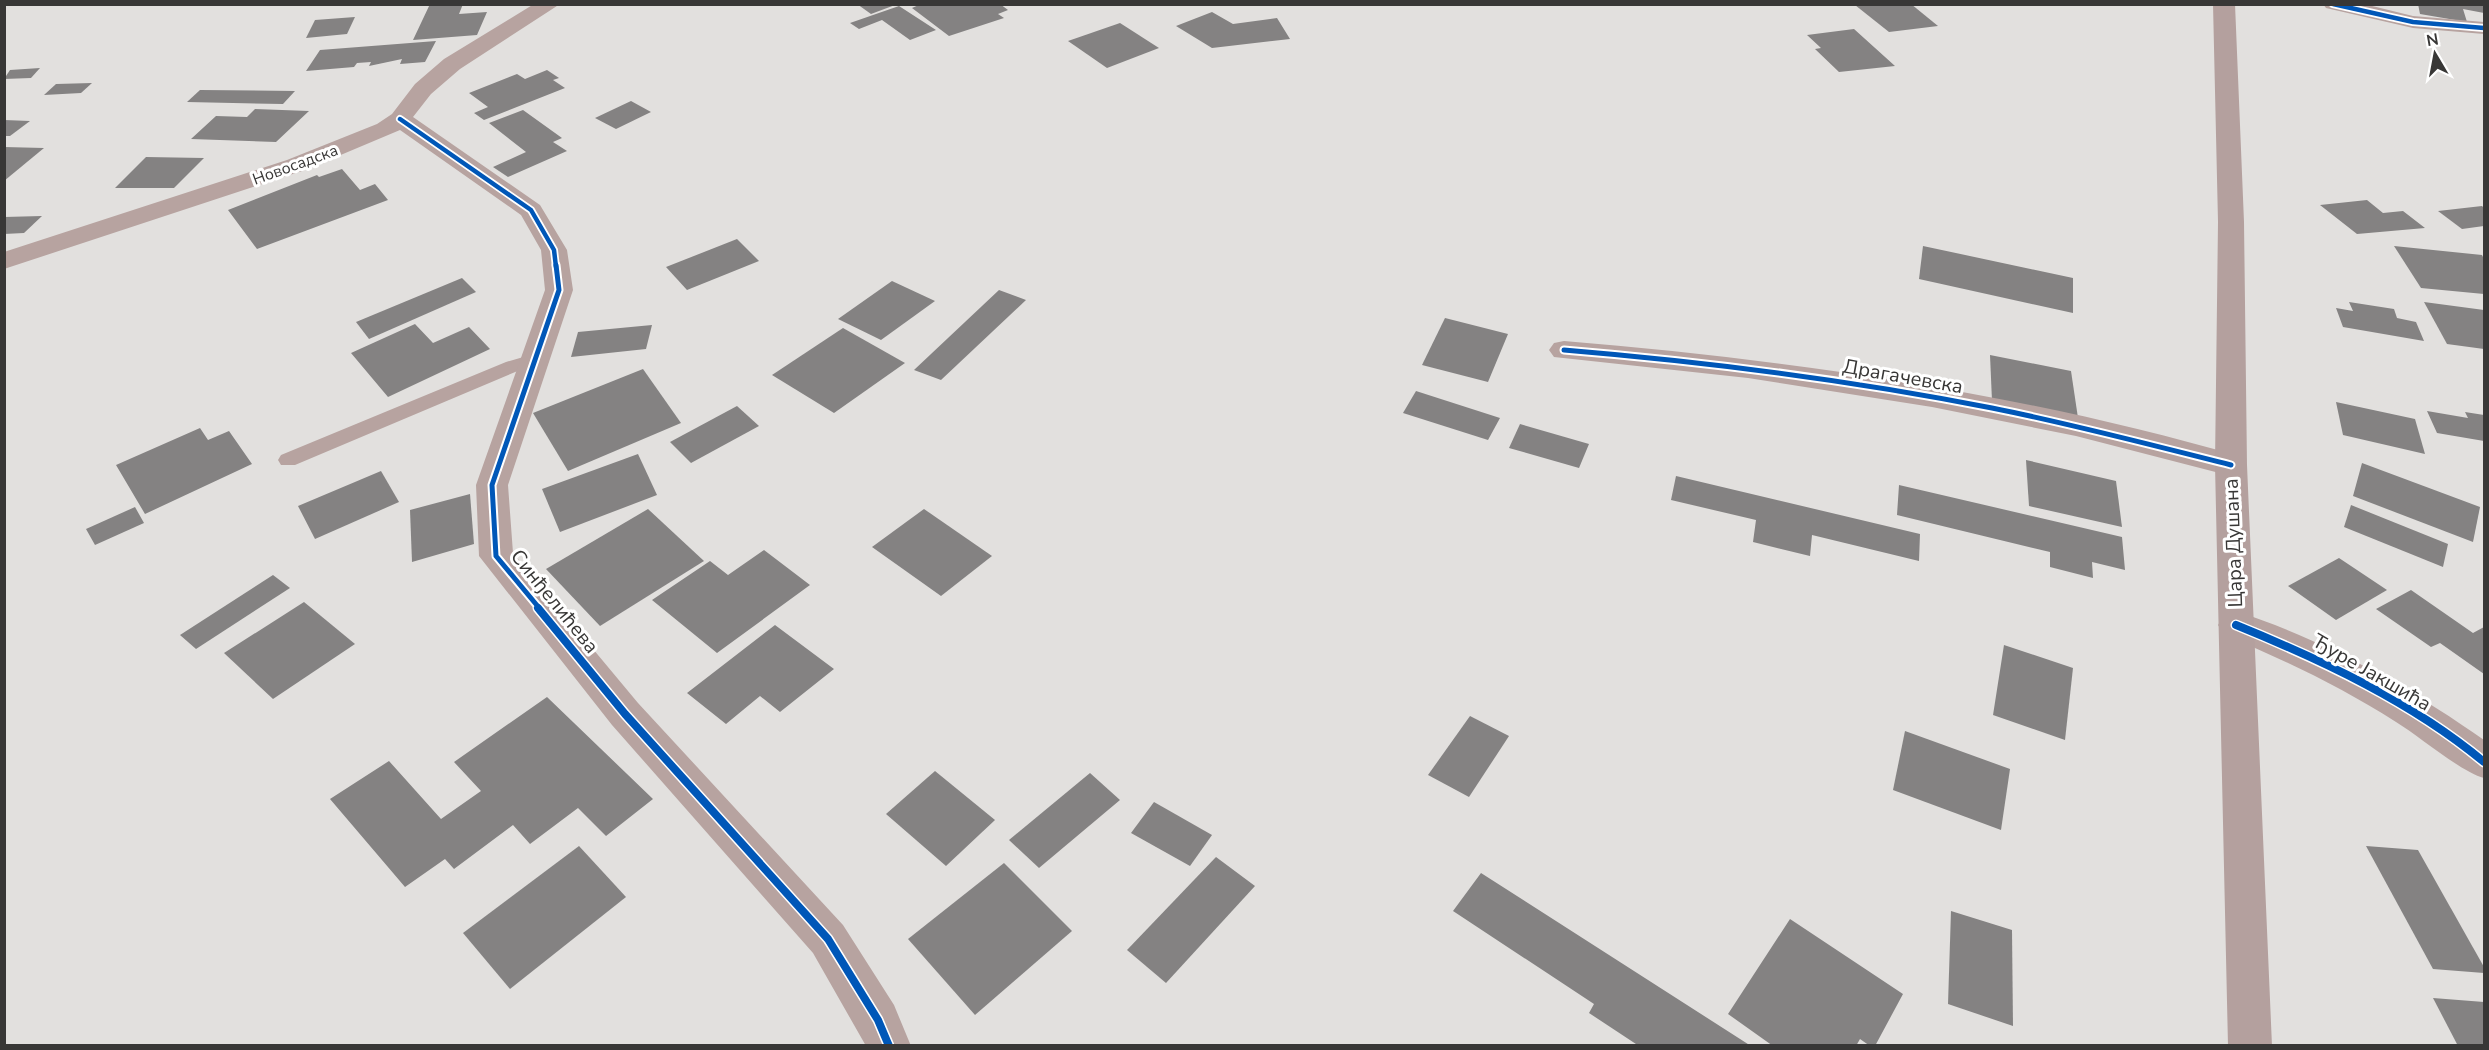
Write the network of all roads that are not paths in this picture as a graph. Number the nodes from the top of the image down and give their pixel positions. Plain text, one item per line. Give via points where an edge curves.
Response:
1 (550, 4) edge
2 (2224, 4) edge
3 (2333, 4) edge
4 (2484, 28) edge
5 (400, 119) junction
6 (4, 261) edge
7 (1564, 350) dead end
8 (537, 359) junction
9 (288, 460) dead end
10 (2231, 465) junction
11 (2236, 625) junction
12 (2484, 762) edge
13 (890, 1046) edge
14 (2250, 1046) edge

1 - 5 street, Новосадска via 452,64 423,89
2 - 10 main road, Цара Душана via 2231,222
3 - 4 street via 2432,25
5 - 6 street, Новосадска via 360,140 296,165
5 - 8 street, Синђелићева via 531,210 554,250 559,290
7 - 10 street, Драгачевска via 1732,365 1923,395 2055,421
8 - 9 lane
8 - 13 street, Синђелићева via 492,485 496,556 625,714 828,939
10 - 11 main road, Цара Душана
11 - 12 street, Ђуре Јакшића via 2331,666 2409,711
11 - 14 main road, Цара Душана

